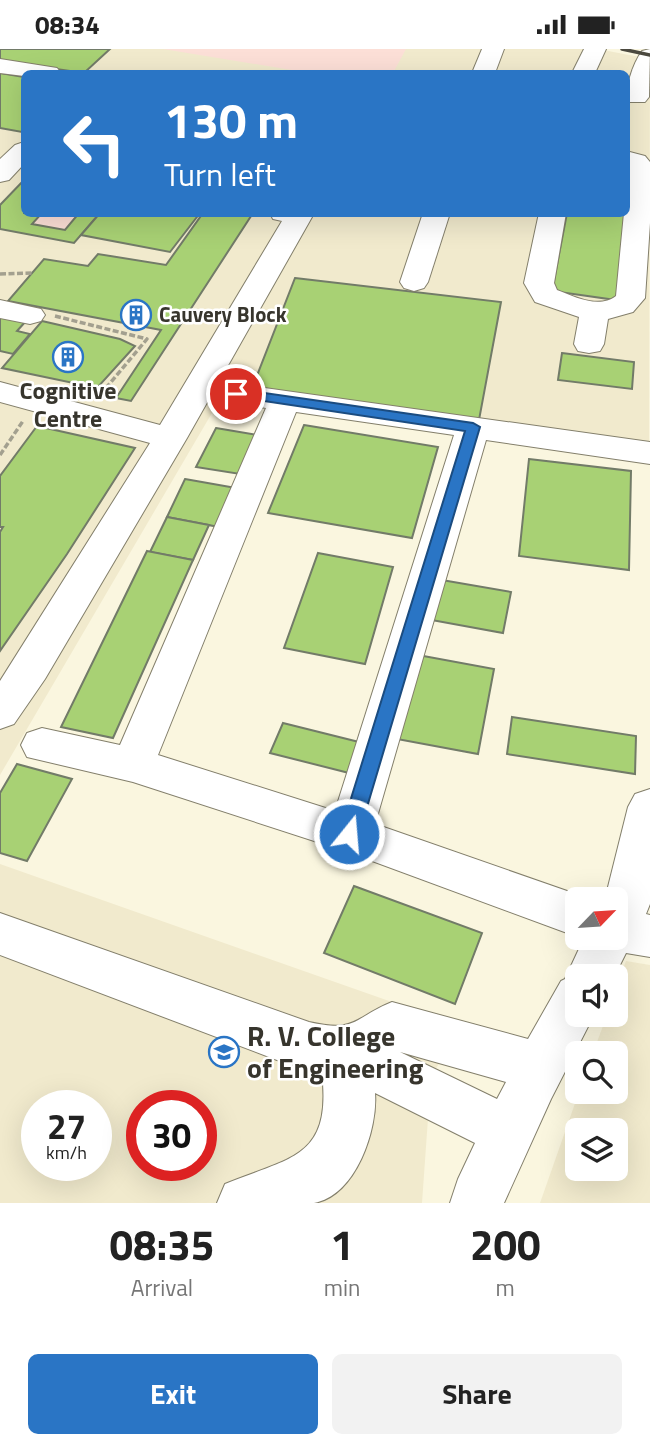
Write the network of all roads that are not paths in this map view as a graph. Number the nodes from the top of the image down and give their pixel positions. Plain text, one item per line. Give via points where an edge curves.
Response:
1 (493, 49) edge
2 (595, 49) edge
3 (650, 56) edge
4 (0, 66) edge
5 (28, 70) edge
6 (485, 70) edge
7 (585, 70) edge
8 (630, 96) edge
9 (630, 160) edge
10 (297, 217) edge
11 (436, 217) edge
12 (552, 217) edge
13 (643, 217) edge
14 (414, 282) dead end
15 (0, 309) edge
16 (595, 310) junction
17 (42, 315) road end
18 (589, 344) dead end
19 (0, 392) edge
20 (236, 394) dead end
21 (285, 400) junction
22 (473, 427) junction
23 (170, 438) junction
24 (650, 453) edge
25 (0, 713) edge
26 (41, 745) dead end
27 (134, 765) junction
28 (650, 807) edge
29 (349, 834) junction
30 (628, 900) edge
31 (565, 911) edge
32 (628, 932) edge
33 (0, 934) edge
34 (650, 936) edge
35 (565, 1021) edge
36 (354, 1049) junction
37 (540, 1067) junction
38 (508, 1132) junction
39 (477, 1201) edge
40 (244, 1203) edge

1 - 6 street
2 - 7 street
3 - 8 street via 637,97
4 - 5 street
9 - 13 street via 641,168
10 - 23 street
11 - 14 street
12 - 16 street via 539,283 545,296 571,307
13 - 16 street via 630,298 625,306 612,311
15 - 17 street
16 - 18 street
19 - 23 street
20 - 21 street
21 - 22 street
21 - 27 street
22 - 24 street
22 - 29 street
23 - 25 street
26 - 27 street
27 - 29 street
28 - 30 street
29 - 31 street
32 - 34 street
33 - 36 street via 276,1036 316,1048
35 - 37 street
36 - 37 street via 392,1026
36 - 38 street via 375,1066
36 - 40 street via 349,1129 335,1156 313,1175
37 - 38 street
38 - 39 street

